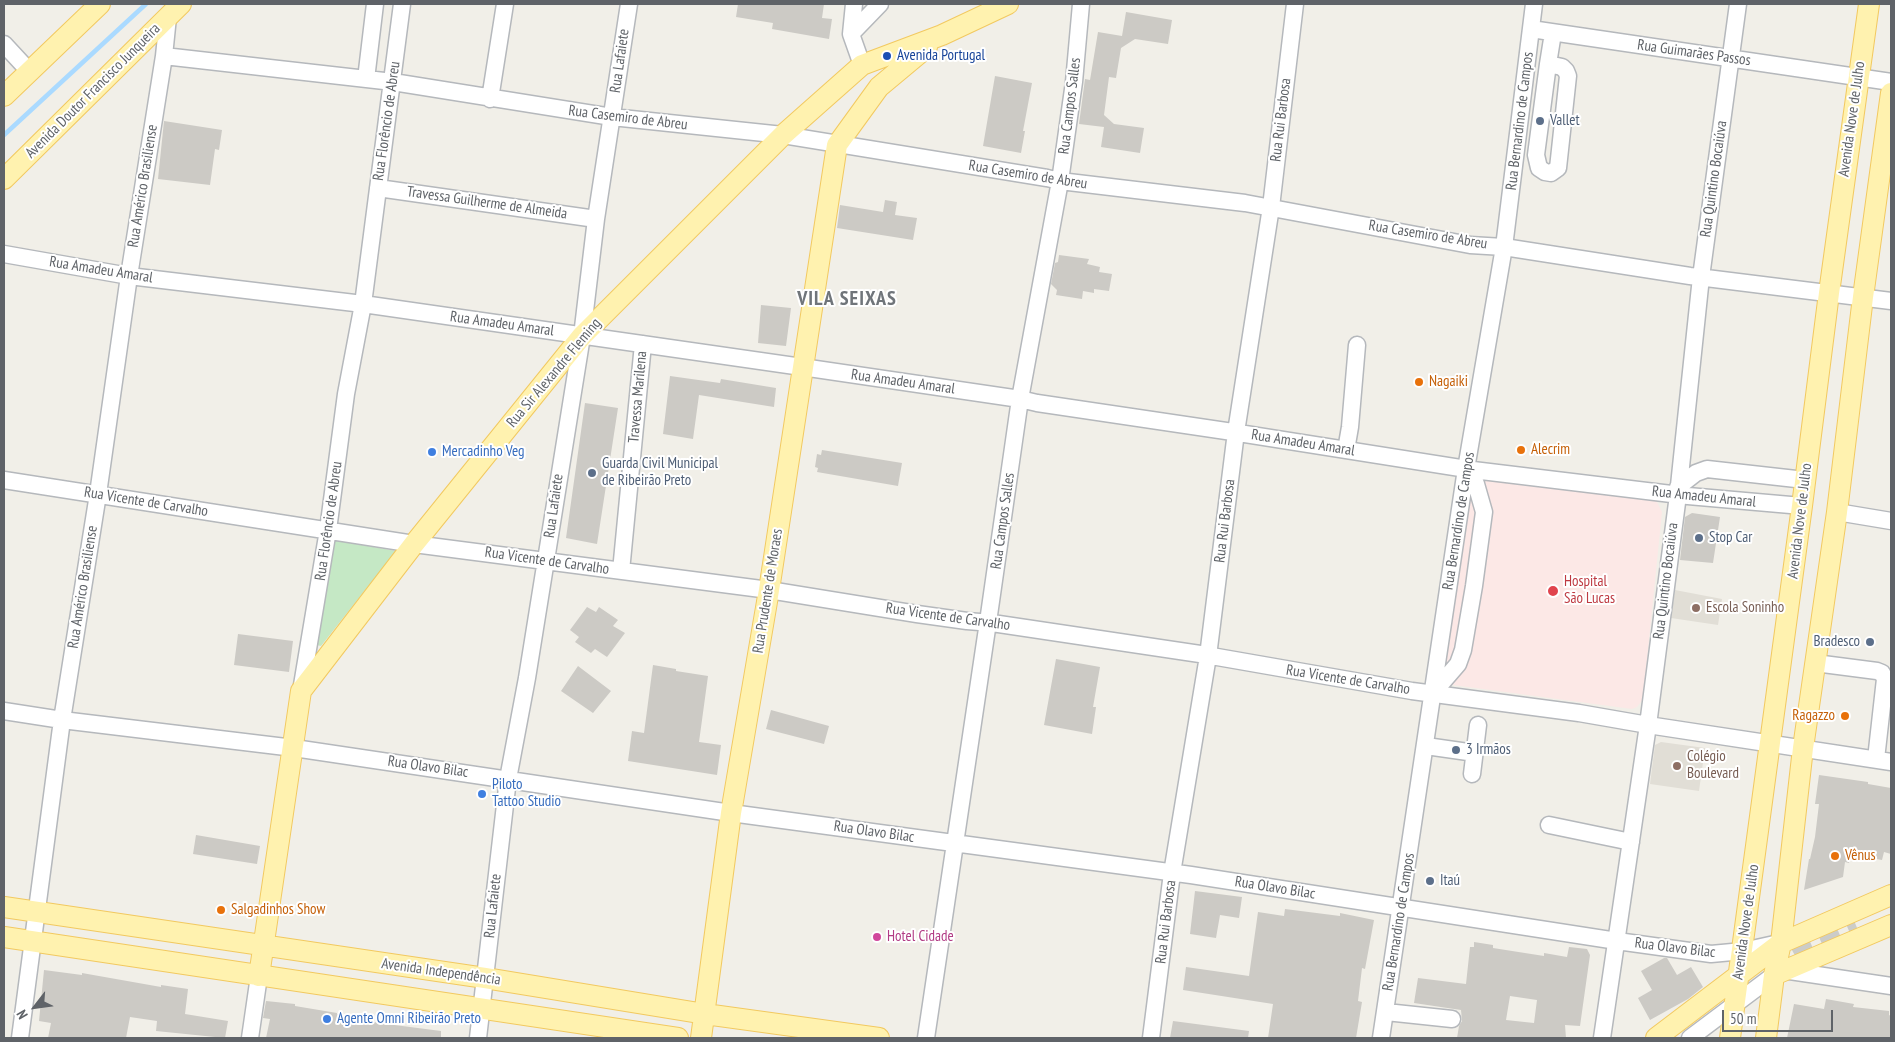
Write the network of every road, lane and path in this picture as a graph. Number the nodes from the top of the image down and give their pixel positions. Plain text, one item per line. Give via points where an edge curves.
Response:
1 (100, 4) edge
2 (375, 4) edge
3 (402, 4) edge
4 (505, 4) edge
5 (628, 4) edge
6 (854, 4) edge
7 (880, 4) edge
8 (1008, 4) edge
9 (1081, 4) edge
10 (1295, 4) edge
11 (1534, 4) edge
12 (1738, 4) edge
13 (1869, 4) edge
14 (175, 10) edge
15 (1531, 29) junction
16 (1553, 33) junction
17 (851, 34) junction
18 (942, 35) junction
19 (4, 44) edge
20 (164, 56) junction
21 (1731, 58) junction
22 (1548, 64) junction
23 (862, 65) junction
24 (29, 71) junction
25 (1858, 77) junction
26 (366, 79) junction
27 (392, 82) junction
28 (1891, 82) edge
29 (878, 88) junction
30 (1891, 93) edge
31 (4, 96) edge
32 (490, 99) junction
33 (612, 117) junction
34 (783, 135) junction
35 (837, 145) junction
36 (4, 179) edge
37 (1060, 182) junction
38 (378, 188) junction
39 (1271, 207) junction
40 (596, 219) junction
41 (1504, 247) junction
42 (4, 254) edge
43 (129, 276) junction
44 (1701, 277) junction
45 (1829, 293) junction
46 (1863, 297) junction
47 (1891, 301) edge
48 (363, 304) junction
49 (582, 336) junction
50 (643, 344) junction
51 (1357, 345) dead end
52 (802, 367) junction
53 (1020, 399) junction
54 (1236, 432) junction
55 (1346, 450) junction
56 (1466, 469) junction
57 (4, 480) edge
58 (1805, 480) junction
59 (1678, 491) junction
60 (98, 494) junction
61 (1802, 506) junction
62 (1838, 512) junction
63 (1891, 521) edge
64 (328, 530) junction
65 (414, 544) junction
66 (546, 560) junction
67 (621, 571) junction
68 (769, 590) junction
69 (988, 622) junction
70 (1208, 656) junction
71 (1815, 663) junction
72 (301, 691) junction
73 (1433, 693) junction
74 (4, 711) edge
75 (62, 720) junction
76 (1478, 725) dead end
77 (1648, 726) junction
78 (1771, 744) junction
79 (1426, 746) junction
80 (294, 748) junction
81 (1803, 748) junction
82 (1475, 754) junction
83 (1883, 760) edge
84 (1472, 774) dead end
85 (508, 779) junction
86 (731, 813) junction
87 (1549, 825) dead end
88 (1631, 842) junction
89 (955, 843) junction
90 (1172, 873) junction
91 (1891, 895) edge
92 (4, 907) edge
93 (1402, 908) junction
94 (1891, 908) edge
95 (37, 912) junction
96 (1855, 923) tunnel mouth
97 (1891, 925) edge
98 (4, 937) edge
99 (33, 941) junction
100 (1617, 941) junction
101 (1781, 943) junction
102 (263, 946) junction
103 (1743, 951) junction
104 (1778, 972) junction
105 (259, 976) junction
106 (1739, 976) junction
107 (485, 978) junction
108 (1891, 986) edge
109 (1734, 1004) junction
110 (482, 1008) junction
111 (1386, 1012) junction
112 (705, 1014) junction
113 (1452, 1019) dead end
114 (20, 1038) edge
115 (250, 1038) edge
116 (478, 1038) edge
117 (678, 1038) edge
118 (701, 1038) edge
119 (879, 1038) edge
120 (926, 1038) edge
121 (1151, 1038) edge
122 (1381, 1038) edge
123 (1602, 1038) edge
124 (1656, 1038) edge
125 (1690, 1038) edge
126 (1730, 1038) edge
127 (1766, 1038) edge

1 - 24 main road
2 - 26 street
3 - 27 street, Rua Florêncio de Abreu
4 - 32 street
5 - 33 street, Rua Lafaiete
6 - 17 street
7 - 17 street
8 - 18 main road
9 - 37 street, Rua Campos Salles
10 - 39 street, Rua Rui Barbosa
11 - 15 street, Rua Bernardino de Campos
12 - 21 street, Rua Quintino Bocaiúva
13 - 25 main road, Avenida Nove de Julho
14 - 20 street, Rua Américo Brasiliense
14 - 36 main road, Avenida Doutor Francisco Junqueira
15 - 16 street, Rua Guimarães Passos
15 - 41 street, Rua Bernardino de Campos
16 - 21 street, Rua Guimarães Passos
16 - 22 street
17 - 23 street
18 - 23 main road
18 - 29 main road
19 - 24 street
20 - 26 street, Rua Casemiro de Abreu
20 - 43 street, Rua Américo Brasiliense
21 - 25 street, Rua Guimarães Passos
21 - 44 street, Rua Quintino Bocaiúva
22 - 22 street via 1536,155 1539,168 1550,173 1558,168 1568,76 1562,67
23 - 29 main road
23 - 34 main road, Rua Sir Alexandre Fleming
24 - 31 main road
25 - 28 street, Rua Guimarães Passos
25 - 45 main road, Avenida Nove de Julho
26 - 27 street, Rua Casemiro de Abreu
27 - 32 street, Rua Casemiro de Abreu
27 - 38 street, Rua Florêncio de Abreu
29 - 35 main road
30 - 46 main road
32 - 33 street, Rua Casemiro de Abreu
33 - 34 street, Rua Casemiro de Abreu
33 - 40 street, Rua Lafaiete
34 - 35 street, Rua Casemiro de Abreu
34 - 49 main road, Rua Sir Alexandre Fleming
35 - 37 street, Rua Casemiro de Abreu
35 - 52 main road, Rua Prudente de Moraes
37 - 39 street, Rua Casemiro de Abreu
37 - 53 street, Rua Campos Salles
38 - 40 street, Travessa Guilherme de Almeida
38 - 48 street, Rua Florêncio de Abreu
39 - 41 street, Rua Casemiro de Abreu via 1470,245
39 - 54 street, Rua Rui Barbosa
40 - 49 street, Rua Lafaiete
41 - 44 street, Rua Casemiro de Abreu
41 - 56 street, Rua Bernardino de Campos
42 - 43 street, Rua Amadeu Amaral
43 - 48 street, Rua Amadeu Amaral
43 - 60 street, Rua Américo Brasiliense
44 - 45 street, Rua Casemiro de Abreu
44 - 59 street, Rua Quintino Bocaiúva
45 - 46 street, Rua Casemiro de Abreu
45 - 58 main road, Avenida Nove de Julho
46 - 47 street, Rua Casemiro de Abreu
46 - 62 main road
48 - 49 street, Rua Amadeu Amaral
48 - 64 street, Rua Florêncio de Abreu via 346,394
49 - 50 street, Rua Amadeu Amaral
49 - 65 main road, Rua Sir Alexandre Fleming
49 - 66 street, Rua Lafaiete
50 - 52 street, Rua Amadeu Amaral
50 - 67 street, Travessa Marilena
51 - 55 street
52 - 53 street, Rua Amadeu Amaral
52 - 68 main road, Rua Prudente de Moraes
53 - 54 street, Rua Amadeu Amaral
53 - 69 street, Rua Campos Salles
54 - 55 street, Rua Amadeu Amaral
54 - 70 street, Rua Rui Barbosa
55 - 56 street, Rua Amadeu Amaral
56 - 59 street, Rua Amadeu Amaral
56 - 73 street, Rua Bernardino de Campos
56 - 73 street via 1476,484 1484,512 1474,586 1458,664
57 - 60 street, Rua Vicente de Carvalho
58 - 59 street via 1708,468 1696,473
58 - 61 main road, Avenida Nove de Julho
59 - 61 street, Rua Amadeu Amaral
59 - 77 street, Rua Quintino Bocaiúva
60 - 64 street, Rua Vicente de Carvalho
60 - 75 street, Rua Américo Brasiliense
61 - 78 main road, Avenida Nove de Julho
62 - 63 street
62 - 71 main road
64 - 65 street, Rua Vicente de Carvalho
64 - 72 street, Rua Florêncio de Abreu
65 - 66 street, Rua Vicente de Carvalho
65 - 72 main road, Rua Sir Alexandre Fleming
66 - 67 street, Rua Vicente de Carvalho
66 - 85 street, Rua Lafaiete
67 - 68 street, Rua Vicente de Carvalho
68 - 69 street, Rua Vicente de Carvalho
68 - 86 main road, Rua Prudente de Moraes
69 - 70 street, Rua Vicente de Carvalho
69 - 89 street, Rua Campos Salles
70 - 73 street, Rua Vicente de Carvalho
70 - 90 street, Rua Rui Barbosa
71 - 81 main road
71 - 83 street via 1882,673 1885,679
72 - 80 main road, Rua Florêncio de Abreu
73 - 77 street, Rua Vicente de Carvalho
73 - 79 street, Rua Bernardino de Campos
74 - 75 street, Rua Olavo Bilac
75 - 80 street, Rua Olavo Bilac
75 - 95 street, Rua Américo Brasiliense
76 - 82 street
77 - 78 street, Rua Vicente de Carvalho
77 - 88 street, Rua Quintino Bocaiúva
78 - 81 street, Rua Vicente de Carvalho
78 - 103 main road, Avenida Nove de Julho
79 - 82 street
79 - 93 street, Rua Bernardino de Campos
80 - 85 street, Rua Olavo Bilac
80 - 102 main road, Rua Florêncio de Abreu
81 - 83 street, Rua Vicente de Carvalho
81 - 101 main road
82 - 84 street
85 - 86 street, Rua Olavo Bilac
85 - 107 street, Rua Lafaiete
86 - 89 street, Rua Olavo Bilac
86 - 112 main road, Rua Prudente de Moraes
87 - 88 street
88 - 100 street, Rua Quintino Bocaiúva
89 - 90 street, Rua Olavo Bilac
89 - 120 street, Rua Campos Salles
90 - 93 street, Rua Olavo Bilac
90 - 121 street, Rua Rui Barbosa
91 - 101 main road
92 - 95 main road, Avenida Independência
93 - 100 street, Rua Olavo Bilac
93 - 111 street, Rua Bernardino de Campos
94 - 96 main road
95 - 99 street, Rua Américo Brasiliense
95 - 102 main road, Avenida Independência
97 - 104 main road
98 - 99 main road, Avenida Independência
99 - 105 main road, Avenida Independência
99 - 114 street, Rua Américo Brasiliense
100 - 103 street, Rua Olavo Bilac via 1711,954
100 - 123 street, Rua Quintino Bocaiúva
101 - 103 street, Rua Olavo Bilac
101 - 104 main road
101 - 106 main road
102 - 105 main road, Rua Florêncio de Abreu
102 - 107 main road, Avenida Independência
103 - 106 main road, Avenida Nove de Julho
104 - 108 street
104 - 109 street
104 - 127 main road
105 - 110 main road, Avenida Independência
105 - 115 street, Rua Florêncio de Abreu
106 - 109 main road, Avenida Nove de Julho
106 - 124 main road
107 - 110 street, Rua Lafaiete
107 - 112 main road, Avenida Independência
109 - 125 street
109 - 126 main road, Avenida Nove de Julho
110 - 116 street, Rua Lafaiete
110 - 117 main road, Avenida Independência
111 - 113 street
111 - 122 street, Rua Bernardino de Campos
112 - 118 main road, Rua Prudente de Moraes
112 - 119 main road, Avenida Independência

